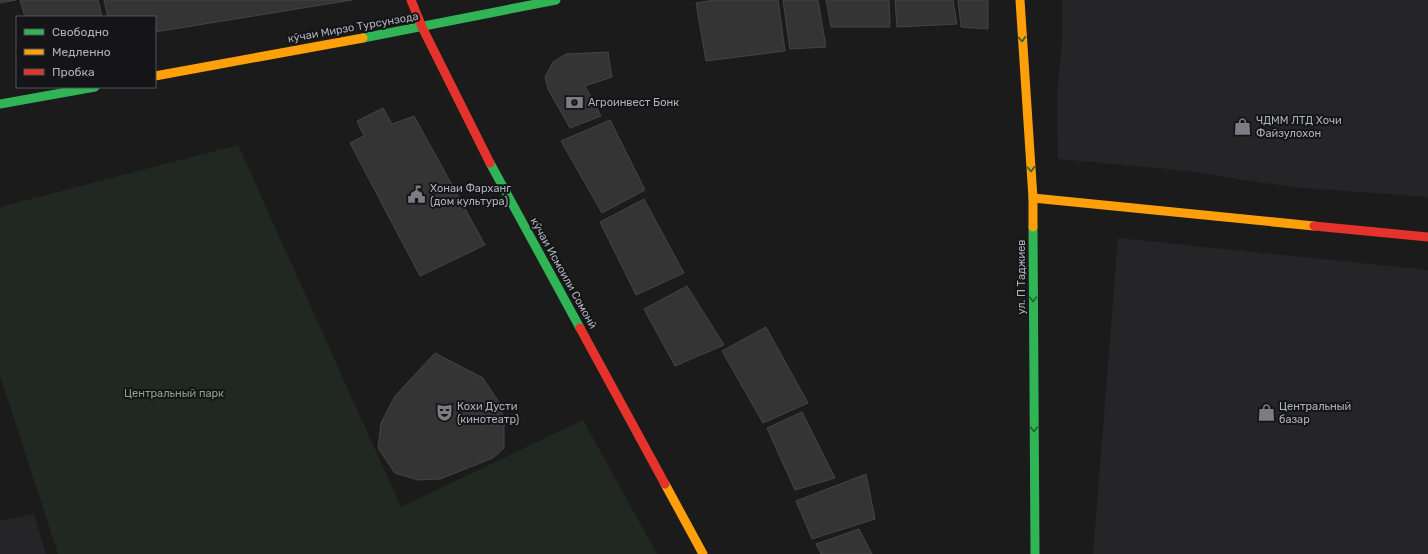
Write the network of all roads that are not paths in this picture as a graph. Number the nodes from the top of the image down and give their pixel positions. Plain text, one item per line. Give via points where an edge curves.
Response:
1 (411, 0) edge
2 (556, 0) edge
3 (1020, 0) edge
4 (422, 27) junction
5 (156, 76) edge
6 (89, 88) edge
7 (0, 104) edge
8 (1032, 198) junction
9 (1428, 237) edge
10 (703, 554) edge
11 (1034, 554) edge

1 - 4 street, кӯчаи Исмоили Сомонӣ
2 - 4 street, кӯчаи Мирзо Турсунзода
3 -> 8 street, ул. П Таджиев
4 - 5 street, кӯчаи Мирзо Турсунзода
4 - 10 street, кӯчаи Исмоили Сомонӣ via 489,161
6 - 7 street
8 - 9 street
8 -> 11 street, ул. П Таджиев

